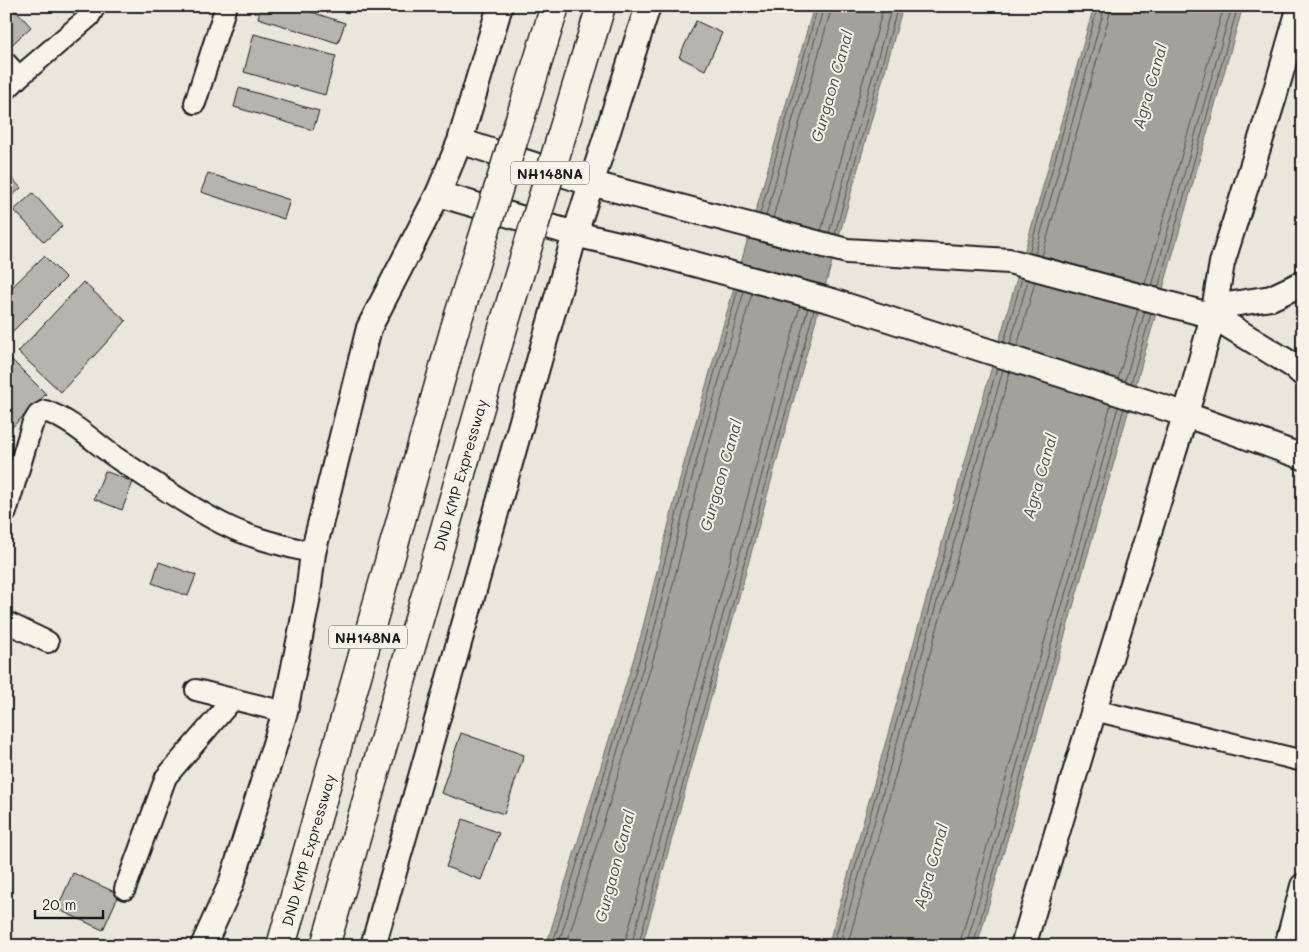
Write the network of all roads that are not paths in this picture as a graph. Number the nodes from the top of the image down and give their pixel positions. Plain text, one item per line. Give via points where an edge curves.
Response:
1 (92, 6) edge
2 (226, 6) edge
3 (500, 6) edge
4 (555, 6) edge
5 (602, 6) edge
6 (648, 6) edge
7 (1300, 6) edge
8 (10, 76) edge
9 (195, 103) dead end
10 (460, 141) junction
11 (590, 183) junction
12 (438, 194) junction
13 (575, 234) junction
14 (1303, 283) edge
15 (1214, 312) junction
16 (1303, 374) edge
17 (1184, 414) junction
18 (1303, 457) edge
19 (6, 512) edge
20 (313, 553) junction
21 (6, 622) edge
22 (48, 642) dead end
23 (196, 690) dead end
24 (233, 699) junction
25 (1094, 710) junction
26 (285, 712) junction
27 (1303, 761) edge
28 (1303, 886) edge
29 (125, 889) dead end
30 (203, 946) edge
31 (281, 946) edge
32 (325, 946) edge
33 (373, 946) edge
34 (1023, 946) edge
35 (1287, 946) edge

1 - 8 street via 90,17
2 - 9 street
3 - 10 street
4 - 31 highway, DND KMP Expressway / NH148NA, bridge via 455,328
5 - 32 highway, DND KMP Expressway / NH148NA, bridge via 499,340
6 - 11 street
7 - 15 street via 1222,263
10 - 11 street
10 - 12 street
11 - 13 street
11 - 15 street via 847,251 1009,261 1179,308
12 - 13 street
12 - 20 street via 368,328
13 - 17 street via 832,301
13 - 33 street
14 - 15 street via 1271,298
15 - 16 street
15 - 17 street
17 - 18 street
17 - 25 street
19 - 20 street via 32,425 45,411 226,526
20 - 26 street via 307,602
21 - 22 street
23 - 24 street
24 - 26 street
24 - 29 street via 166,777
25 - 27 street
25 - 34 street
26 - 30 street via 231,884
28 - 35 street

